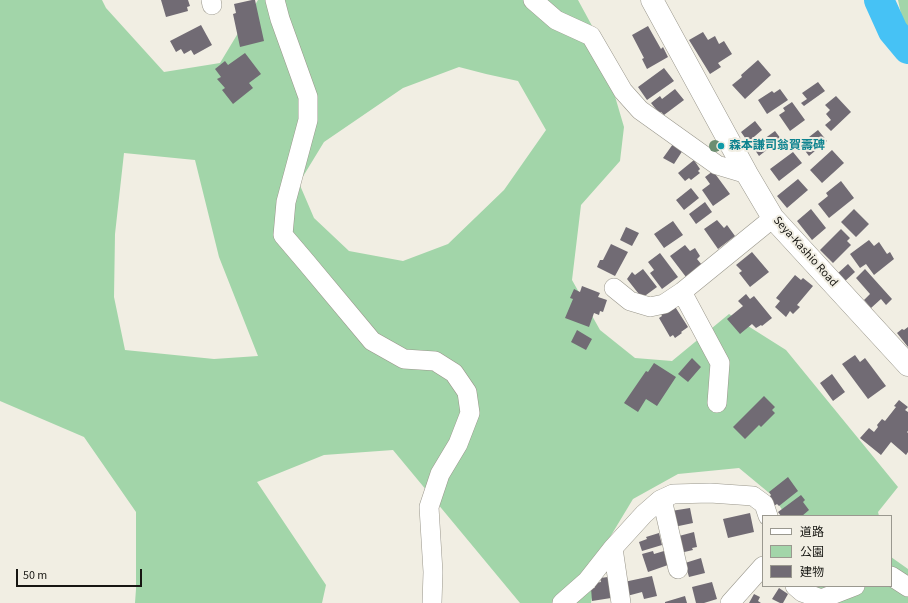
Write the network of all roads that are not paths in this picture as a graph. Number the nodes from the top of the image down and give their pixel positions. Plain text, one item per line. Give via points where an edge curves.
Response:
1 (275, 0) edge
2 (533, 0) edge
3 (652, 0) edge
4 (747, 174) junction
5 (773, 218) junction
6 (614, 288) dead end
7 (682, 292) junction
8 (908, 365) edge
9 (717, 403) dead end
10 (662, 499) junction
11 (768, 515) edge
12 (613, 548) junction
13 (762, 567) edge
14 (678, 569) dead end
15 (892, 577) edge
16 (852, 587) edge
17 (908, 587) edge
18 (797, 594) edge
19 (432, 603) edge
20 (562, 603) edge
21 (621, 603) edge
22 (730, 603) edge

1 - 19 street via 308,97 308,120 286,202 283,235 372,341 404,359 435,362 454,372 467,392 470,413 458,444 440,474 429,507
2 - 4 street via 556,20 591,36 623,91 640,110 717,165
3 - 4 main road, Seya-Kashio Road
4 - 5 main road, Seya-Kashio Road
5 - 7 street
5 - 8 main road, Seya-Kashio Road
6 - 7 street via 630,301 650,307 664,304
7 - 9 street via 720,363
10 - 11 street via 673,494 753,496 764,504
10 - 12 street via 644,514
10 - 14 street
12 - 20 street via 587,581
12 - 21 street
13 - 22 street
15 - 17 street
16 - 18 street via 821,599

